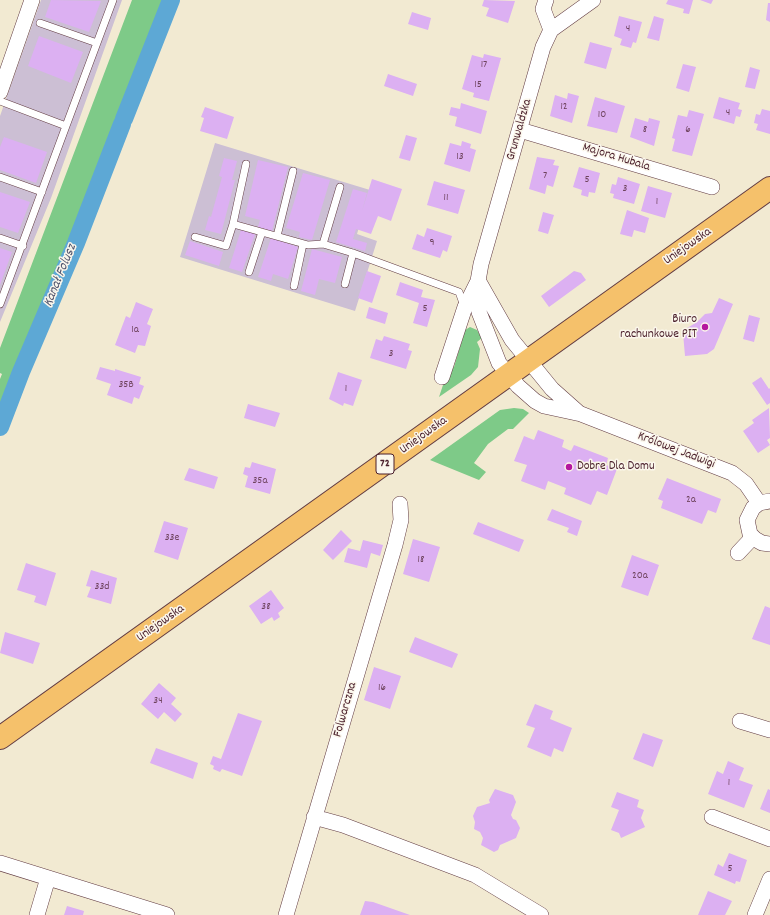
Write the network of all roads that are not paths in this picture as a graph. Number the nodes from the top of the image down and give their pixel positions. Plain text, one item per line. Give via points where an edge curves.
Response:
1 (32, 0) edge
2 (113, 0) edge
3 (546, 0) edge
4 (593, 0) edge
5 (40, 23) dead end
6 (551, 30) junction
7 (97, 43) junction
8 (7, 50) edge
9 (0, 92) edge
10 (0, 101) edge
11 (66, 126) junction
12 (520, 130) junction
13 (246, 164) dead end
14 (292, 171) dead end
15 (0, 177) edge
16 (340, 187) dead end
17 (712, 187) dead end
18 (770, 188) edge
19 (42, 192) junction
20 (233, 224) junction
21 (262, 232) junction
22 (277, 236) junction
23 (195, 237) dead end
24 (0, 238) edge
25 (304, 244) junction
26 (323, 244) junction
27 (23, 246) junction
28 (353, 253) junction
29 (249, 272) dead end
30 (478, 281) junction
31 (345, 284) dead end
32 (294, 286) dead end
33 (2, 295) edge
34 (0, 304) edge
35 (464, 307) junction
36 (529, 360) junction
37 (508, 375) junction
38 (442, 377) dead end
39 (581, 414) junction
40 (764, 502) edge
41 (400, 504) dead end
42 (753, 537) junction
43 (770, 544) edge
44 (738, 553) dead end
45 (740, 722) dead end
46 (770, 730) edge
47 (0, 738) edge
48 (314, 817) junction
49 (712, 817) dead end
50 (770, 839) edge
51 (0, 862) edge
52 (48, 878) junction
53 (770, 879) edge
54 (37, 915) edge
55 (167, 915) edge
56 (286, 915) edge
57 (542, 915) edge
58 (755, 915) edge

1 - 8 street
2 - 7 lane
3 - 6 street via 543,9
4 - 6 street
5 - 7 lane
6 - 12 street, Grunwaldzka via 543,48
7 - 11 lane
8 - 9 street
10 - 11 lane
11 - 19 lane
12 - 17 street, Majora Hubala
12 - 30 street, Grunwaldzka
13 - 20 lane
14 - 22 lane
15 - 19 lane
16 - 26 lane
18 - 36 main road, Uniejowska / 72
19 - 27 lane
20 - 21 lane
20 - 23 lane via 226,246
21 - 22 lane
21 - 29 lane
22 - 25 lane
24 - 27 lane
25 - 26 lane
25 - 32 lane
26 - 28 lane
27 - 33 lane
28 - 31 lane
28 - 35 lane via 459,292
30 - 35 street, Grunwaldzka
30 - 36 street, Królowej Jadwigi via 504,328
30 - 37 street, Grunwaldzka via 479,312 496,356
33 - 34 lane
35 - 38 street, Grunwaldzka
36 - 37 main road, Uniejowska / 72
36 - 39 street, Królowej Jadwigi via 552,389
37 - 39 street, Królowej Jadwigi via 535,402 549,408
37 - 47 main road, Uniejowska / 72
39 - 40 street, Królowej Jadwigi via 732,472
40 - 42 street via 749,514 748,527
41 - 48 street, Folwarczna via 401,520 395,545
42 - 43 street via 762,543
42 - 44 street
45 - 46 street
48 - 56 street, Folwarczna
48 - 57 street via 343,825 475,875
49 - 50 street
51 - 52 street
52 - 54 street
52 - 55 street
53 - 58 street

